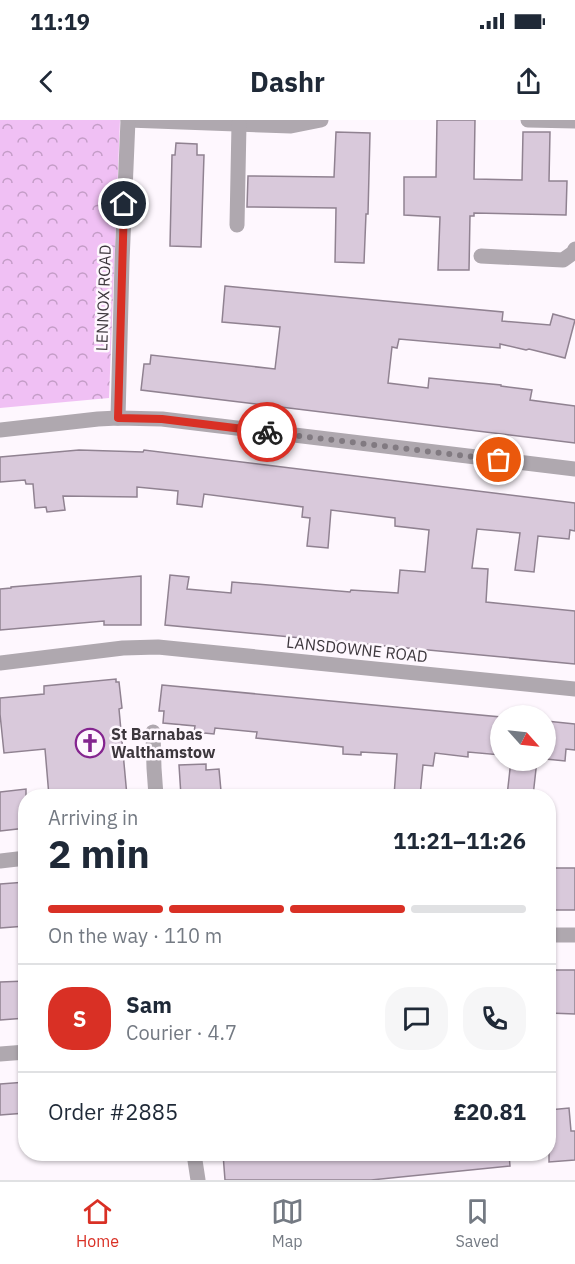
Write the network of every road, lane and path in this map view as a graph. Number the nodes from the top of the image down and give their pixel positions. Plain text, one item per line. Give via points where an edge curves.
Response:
1 (128, 120) edge
2 (321, 120) edge
3 (528, 120) edge
4 (575, 122) edge
5 (239, 124) junction
6 (237, 225) dead end
7 (575, 249) edge
8 (481, 256) dead end
9 (118, 418) junction
10 (0, 430) edge
11 (575, 469) edge
12 (0, 663) edge
13 (575, 689) edge
14 (153, 732) dead end
15 (156, 789) edge
16 (18, 859) edge
17 (0, 861) edge
18 (556, 935) edge
19 (575, 935) edge
20 (18, 1053) edge
21 (0, 1054) edge
22 (196, 1161) edge
23 (198, 1180) edge

1 - 5 street, LENNOX ROAD
1 - 9 street, LENNOX ROAD
2 - 5 street, LENNOX ROAD via 291,126
3 - 4 street
5 - 6 street
7 - 8 street via 563,260
9 - 10 street
9 - 11 street via 162,419
12 - 13 street, LANSDOWNE ROAD via 158,647
14 - 15 street
16 - 17 street
18 - 19 street
20 - 21 street
22 - 23 street

